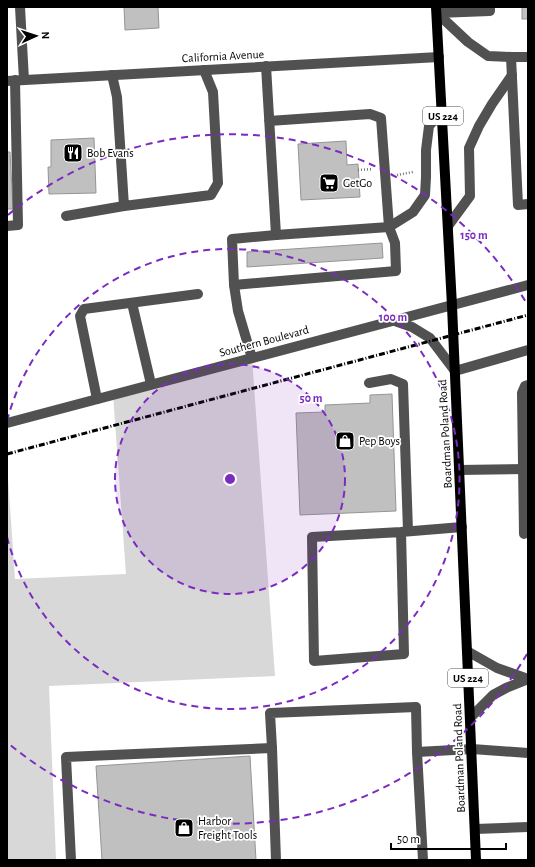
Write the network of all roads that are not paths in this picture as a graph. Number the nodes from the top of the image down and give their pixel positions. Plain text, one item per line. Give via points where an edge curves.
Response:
1 (20, 7) edge
2 (490, 7) edge
3 (436, 10) edge
4 (439, 57) junction
5 (528, 57) edge
6 (511, 58) junction
7 (266, 66) junction
8 (204, 70) junction
9 (112, 75) junction
10 (512, 75) junction
11 (15, 80) edge
12 (442, 110) junction
13 (269, 121) junction
14 (12, 129) edge
15 (528, 204) edge
16 (124, 206) junction
17 (66, 216) dead end
18 (7, 226) edge
19 (448, 226) junction
20 (389, 227) junction
21 (276, 235) junction
22 (234, 284) junction
23 (528, 285) edge
24 (198, 294) dead end
25 (132, 303) junction
26 (452, 306) junction
27 (392, 320) junction
28 (528, 350) edge
29 (252, 358) junction
30 (455, 371) junction
31 (369, 383) dead end
32 (151, 384) junction
33 (528, 385) edge
34 (97, 399) junction
35 (7, 423) edge
36 (526, 469) edge
37 (459, 470) junction
38 (462, 527) junction
39 (404, 531) junction
40 (524, 534) dead end
41 (467, 651) junction
42 (528, 679) edge
43 (470, 718) junction
44 (272, 748) junction
45 (472, 749) junction
46 (417, 752) junction
47 (528, 753) edge
48 (528, 827) edge
49 (475, 829) junction
50 (71, 860) edge
51 (276, 860) edge
52 (423, 860) edge
53 (476, 860) edge

1 - 11 street
2 - 3 street via 490,10
3 - 4 main road, Boardman Poland Road / US 224
3 - 6 street via 468,42 488,56
4 - 7 street, California Avenue
4 - 12 main road, Boardman Poland Road / US 224
5 - 6 street
6 - 10 street
7 - 8 street, California Avenue
7 - 13 street
8 - 9 street, California Avenue
8 - 16 street via 213,92 218,183 211,195
9 - 11 street, California Avenue
9 - 16 street via 117,98
10 - 15 street via 518,204
10 - 19 street via 485,115 470,148 470,196
11 - 14 street
12 - 19 main road, Boardman Poland Road / US 224
12 - 20 street via 429,126 425,194 412,212
13 - 20 street via 370,114 381,118
13 - 21 street
14 - 18 street via 18,225
16 - 17 street
19 - 26 main road, Boardman Poland Road / US 224
20 - 21 street
20 - 22 street via 395,243 396,271
21 - 22 street via 232,239
22 - 29 street via 238,311
23 - 26 street, Southern Boulevard
24 - 25 street
25 - 32 street
25 - 34 street via 84,309 80,316
26 - 27 street, Southern Boulevard
26 - 30 main road, Boardman Poland Road / US 224
27 - 29 street, Southern Boulevard
27 - 30 street via 412,327 430,338
28 - 30 street
29 - 32 street, Southern Boulevard
30 - 37 main road, Boardman Poland Road / US 224
31 - 39 street via 391,379 403,384
32 - 34 street, Southern Boulevard
33 - 36 street via 522,393
34 - 35 street, Southern Boulevard
36 - 37 street
36 - 40 street
37 - 38 main road, Boardman Poland Road / US 224
38 - 39 street
38 - 41 main road, Boardman Poland Road / US 224
39 - 39 street via 404,654 314,661 312,537
41 - 42 street via 497,668
41 - 43 main road, Boardman Poland Road / US 224
42 - 43 street via 493,695
43 - 45 main road, Boardman Poland Road / US 224
44 - 46 street via 270,713 416,707
44 - 50 street via 66,757
44 - 51 street
45 - 46 street
45 - 47 street
45 - 49 main road, Boardman Poland Road / US 224
46 - 52 street
48 - 49 street
49 - 53 main road, Boardman Poland Road / US 224

